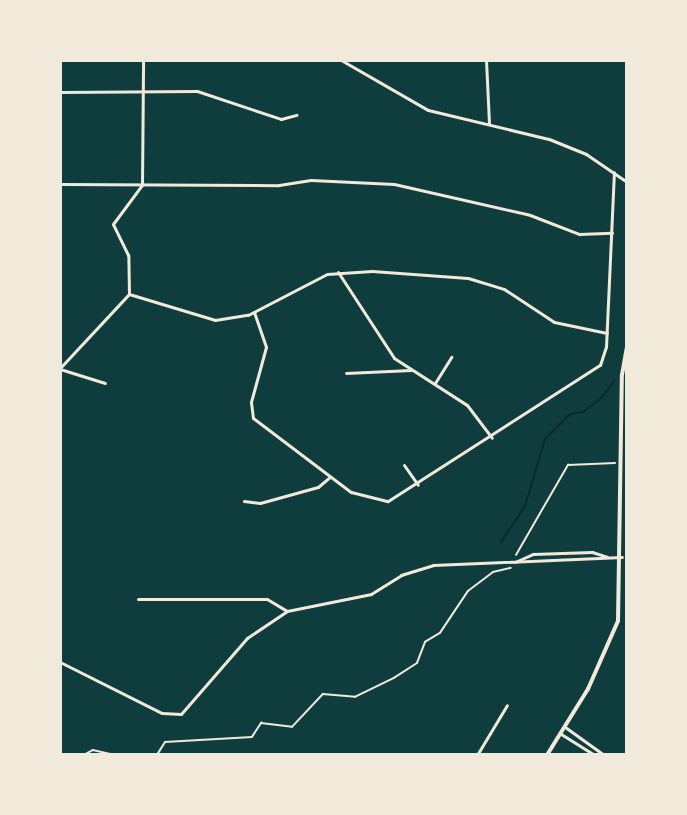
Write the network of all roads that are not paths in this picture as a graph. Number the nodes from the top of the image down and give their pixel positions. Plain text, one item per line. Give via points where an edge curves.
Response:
1 (143, 60) edge
2 (341, 60) edge
3 (486, 60) edge
4 (142, 91) junction
5 (60, 92) edge
6 (296, 115) dead end
7 (489, 124) junction
8 (614, 172) junction
9 (627, 182) edge
10 (60, 184) edge
11 (142, 185) junction
12 (612, 233) junction
13 (338, 272) junction
14 (129, 294) junction
15 (254, 312) junction
16 (607, 333) junction
17 (627, 348) edge
18 (451, 357) dead end
19 (60, 368) edge
20 (412, 370) junction
21 (346, 373) dead end
22 (105, 383) dead end
23 (435, 383) junction
24 (492, 438) junction
25 (621, 445) junction
26 (627, 445) edge
27 (404, 465) dead end
28 (330, 477) junction
29 (418, 485) junction
30 (244, 501) dead end
31 (564, 555) junction
32 (607, 557) junction
33 (622, 557) junction
34 (563, 561) junction
35 (513, 562) junction
36 (138, 599) dead end
37 (287, 611) junction
38 (60, 662) edge
39 (507, 705) dead end
40 (565, 727) junction
41 (561, 734) junction
42 (593, 744) junction
43 (589, 750) junction
44 (477, 755) edge
45 (547, 755) edge
46 (595, 755) edge
47 (604, 755) edge

1 - 4 street
2 - 7 street via 409,102
3 - 7 street
4 - 5 street
4 - 6 street via 216,94 281,119
4 - 11 street
7 - 8 street via 586,154
8 - 9 street
8 - 12 street
10 - 11 street
11 - 12 street via 311,180 394,184 530,215 579,234
11 - 14 street via 112,224 128,255
12 - 16 street
13 - 15 street via 288,289
13 - 16 street via 492,282 554,322
13 - 20 street via 394,358
14 - 15 street via 198,319 232,319
14 - 19 street
15 - 28 street via 266,347 251,414
16 - 24 street via 605,355 591,375
17 - 25 street
18 - 23 street
19 - 22 street
20 - 21 street
20 - 23 street
23 - 24 street via 467,405
24 - 29 street
25 - 26 street
25 - 33 street
27 - 29 street
28 - 29 street via 370,500 388,501
28 - 30 street via 308,490 260,503
31 - 32 street
31 - 34 street
31 - 35 street via 533,554
32 - 33 street
32 - 34 street
33 - 40 street via 618,621 603,662
34 - 35 street
35 - 37 street via 424,566 372,594
36 - 37 street via 267,599
37 - 38 street via 247,638 181,714 162,713
39 - 44 street
40 - 41 street
40 - 42 street
41 - 43 street
41 - 45 street
42 - 43 street
42 - 47 street
43 - 46 street

